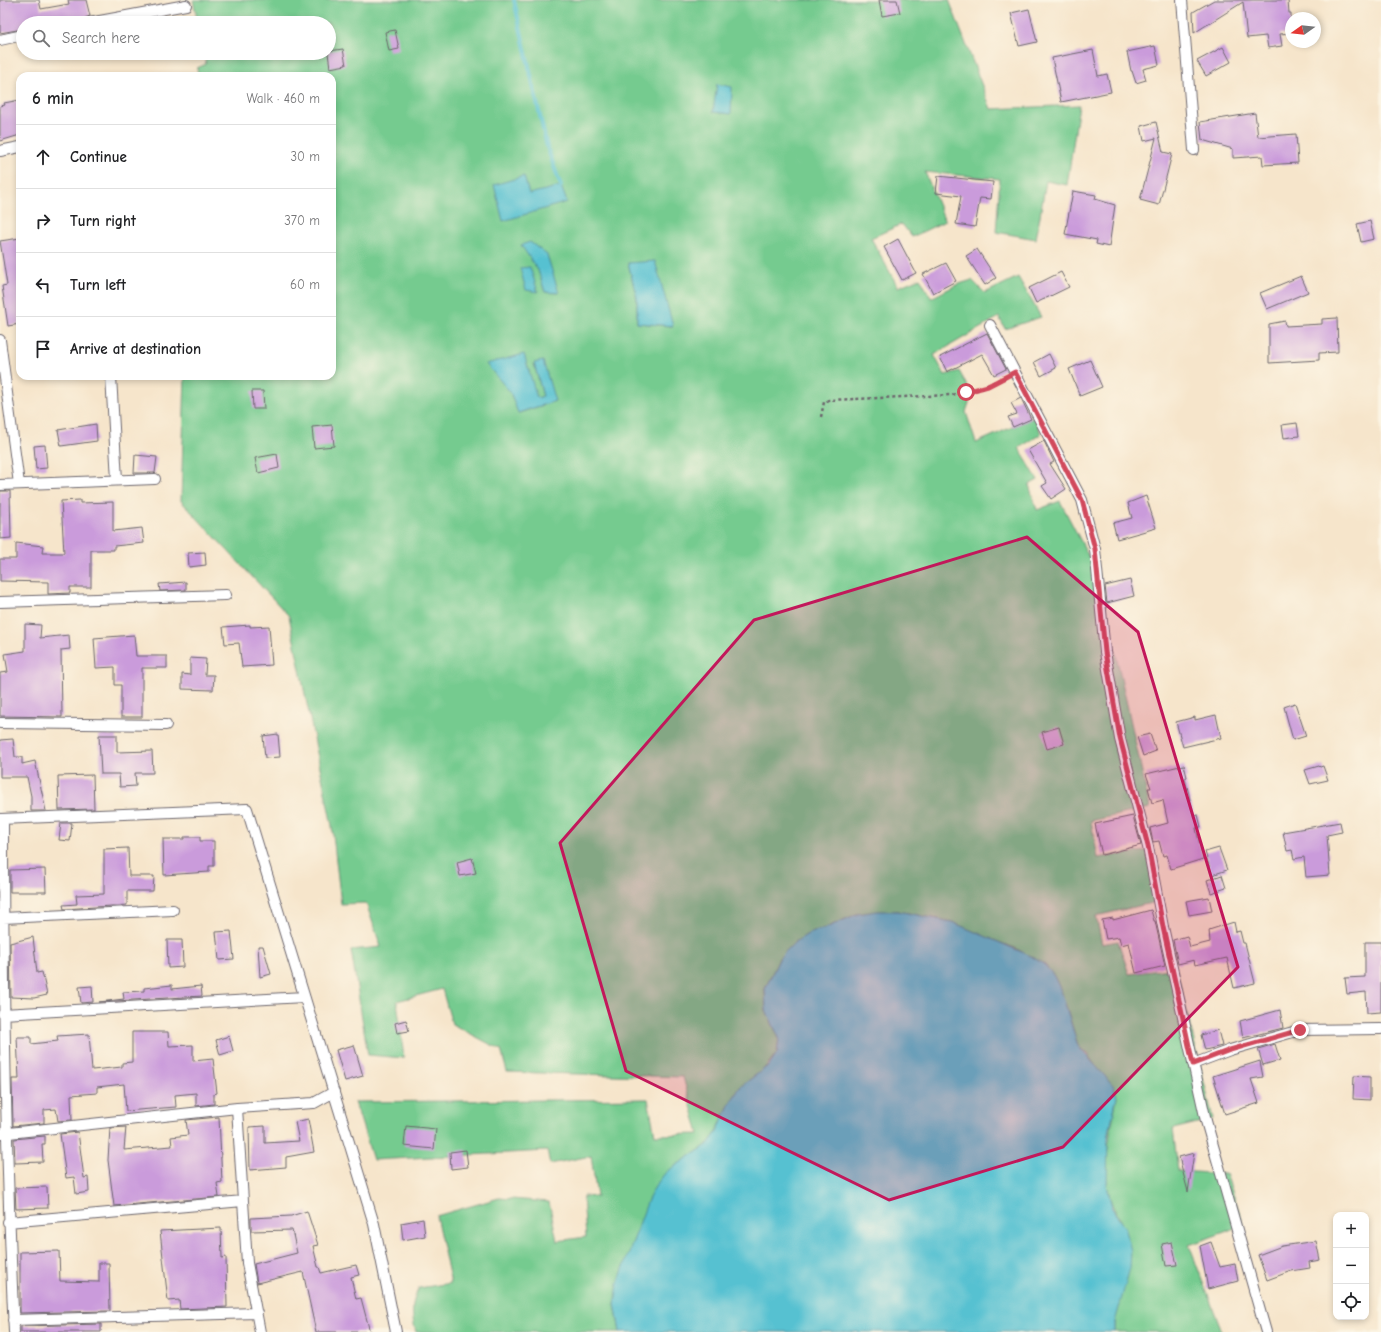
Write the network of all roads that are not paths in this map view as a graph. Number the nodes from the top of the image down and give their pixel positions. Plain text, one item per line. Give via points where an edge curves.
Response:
1 (1182, 0) edge
2 (186, 5) dead end
3 (127, 16) edge
4 (16, 37) edge
5 (0, 40) edge
6 (16, 148) edge
7 (1194, 150) dead end
8 (0, 151) edge
9 (990, 325) dead end
10 (0, 340) edge
11 (111, 380) edge
12 (155, 479) dead end
13 (117, 480) junction
14 (19, 484) junction
15 (0, 485) edge
16 (226, 595) dead end
17 (0, 602) edge
18 (0, 722) edge
19 (166, 725) dead end
20 (2, 819) edge
21 (174, 910) dead end
22 (3, 918) junction
23 (304, 996) junction
24 (3, 1014) junction
25 (1381, 1029) edge
26 (1193, 1064) junction
27 (334, 1092) junction
28 (237, 1108) junction
29 (3, 1134) edge
30 (243, 1201) junction
31 (8, 1222) junction
32 (257, 1313) junction
33 (13, 1320) junction
34 (14, 1332) edge
35 (260, 1332) edge
36 (396, 1332) edge
37 (1266, 1332) edge

1 - 7 street
2 - 3 street
4 - 5 street
6 - 8 street
9 - 26 street via 1082,500 1095,549 1105,652 1120,738 1148,846
10 - 14 street
11 - 13 street
12 - 13 street
13 - 14 street
14 - 15 street
16 - 17 street
18 - 19 street
20 - 22 street
20 - 23 street via 247,809
21 - 22 street
22 - 24 street
23 - 24 street
23 - 27 street
24 - 29 street
25 - 26 street via 1300,1030 1230,1050
26 - 37 street via 1228,1203
27 - 28 street via 314,1103
27 - 36 street via 374,1224
28 - 29 street
28 - 30 street
29 - 31 street
30 - 31 street
30 - 32 street via 247,1263
31 - 33 street
32 - 33 street
32 - 35 street
33 - 34 street

